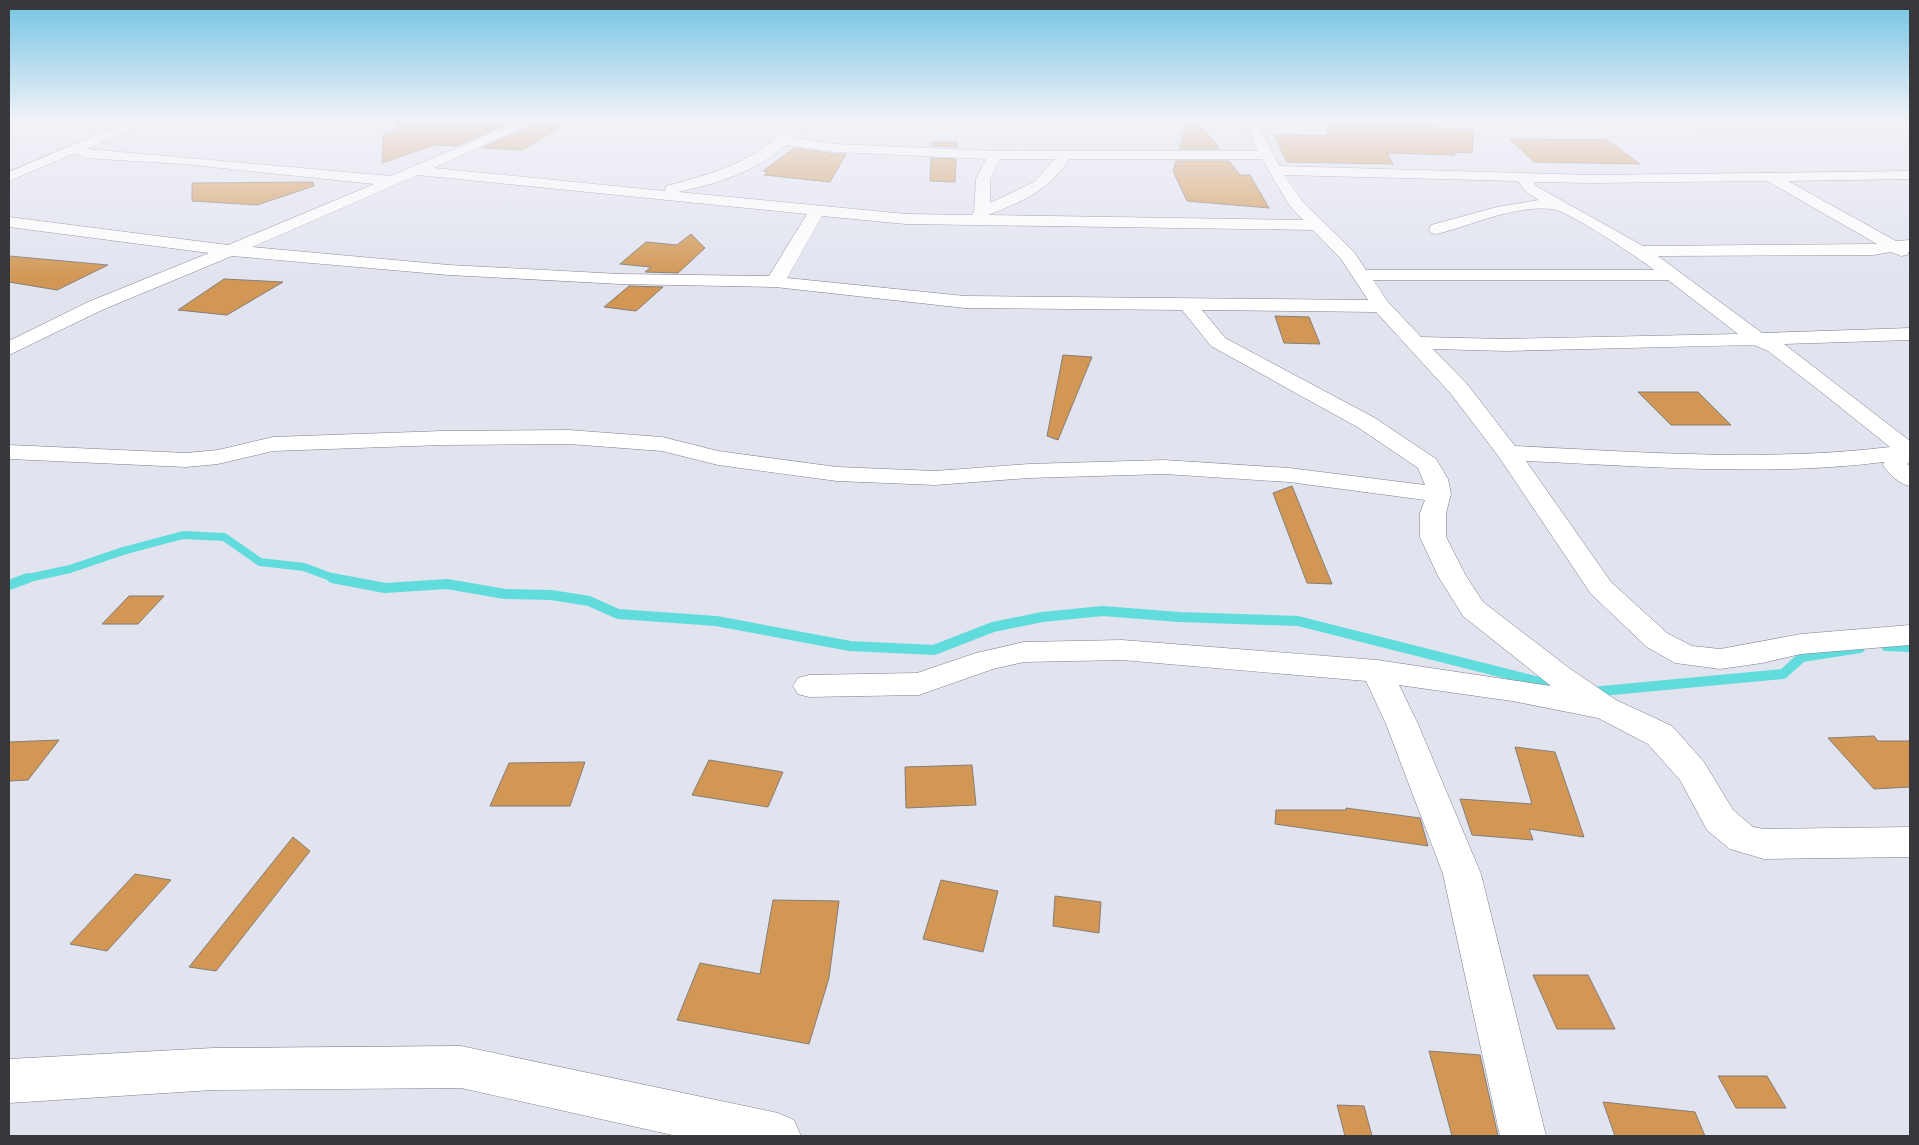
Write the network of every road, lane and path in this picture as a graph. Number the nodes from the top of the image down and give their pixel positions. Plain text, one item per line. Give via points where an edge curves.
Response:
1 (309, 172) edge
2 (414, 172) edge
3 (431, 172) edge
4 (735, 172) edge
5 (986, 172) edge
6 (1053, 172) edge
7 (1277, 172) edge
8 (1442, 172) edge
9 (1910, 175) edge
10 (1769, 177) junction
11 (395, 181) junction
12 (1527, 183) junction
13 (649, 194) junction
14 (1558, 204) junction
15 (816, 212) junction
16 (979, 216) junction
17 (9, 222) edge
18 (1318, 225) junction
19 (1437, 229) dead end
20 (1892, 245) junction
21 (1910, 245) edge
22 (228, 250) junction
23 (1640, 251) junction
24 (1910, 256) edge
25 (1361, 275) junction
26 (1670, 275) junction
27 (775, 282) junction
28 (1186, 303) junction
29 (1381, 306) junction
30 (1910, 334) edge
31 (18, 338) edge
32 (1759, 340) junction
33 (1416, 343) junction
34 (9, 349) edge
35 (9, 452) edge
36 (1910, 452) edge
37 (1508, 453) junction
38 (1910, 479) edge
39 (1439, 494) junction
40 (1910, 635) edge
41 (1377, 671) junction
42 (809, 686) dead end
43 (1605, 708) junction
44 (1910, 842) edge
45 (9, 1081) edge
46 (778, 1136) edge
47 (1522, 1136) edge

1 - 11 street
2 - 11 street
3 - 13 street
4 - 13 street
5 - 16 street
6 - 16 street via 1033,192
7 - 18 street via 1297,205
8 - 12 street via 1488,175
9 - 10 street
10 - 12 street
10 - 20 street
11 - 22 street
12 - 14 street
13 - 15 street
14 - 19 street via 1518,207
14 - 23 street
15 - 16 street via 906,219
15 - 27 street
16 - 18 street
17 - 22 street
18 - 25 street via 1348,256
20 - 21 street
20 - 23 street via 1873,250
20 - 24 street
22 - 27 street via 449,270
22 - 31 street
23 - 26 street
25 - 26 street
25 - 29 street
26 - 32 street
27 - 28 street via 965,302
28 - 29 street
28 - 39 street via 1218,342 1366,423 1428,464
29 - 33 street
30 - 32 street
31 - 34 street
32 - 33 street via 1506,345
32 - 36 street via 1775,347 1828,386
33 - 37 street via 1459,389
35 - 39 street via 186,460 218,457 273,444 569,437 662,444 718,458 837,474 935,478 1164,467 1289,475
36 - 37 street via 1825,461 1671,460
36 - 38 street via 1895,465
37 - 40 street via 1601,588 1657,640 1686,656 1720,659 1801,644
39 - 43 street via 1433,513 1432,536 1473,609 1558,676
41 - 42 street via 1122,650 1024,652 987,660 918,684
41 - 43 street via 1512,690
41 - 47 street via 1402,724 1462,874
43 - 44 street via 1660,735 1692,771 1720,820 1743,839 1764,844
45 - 46 street via 213,1069 461,1067

